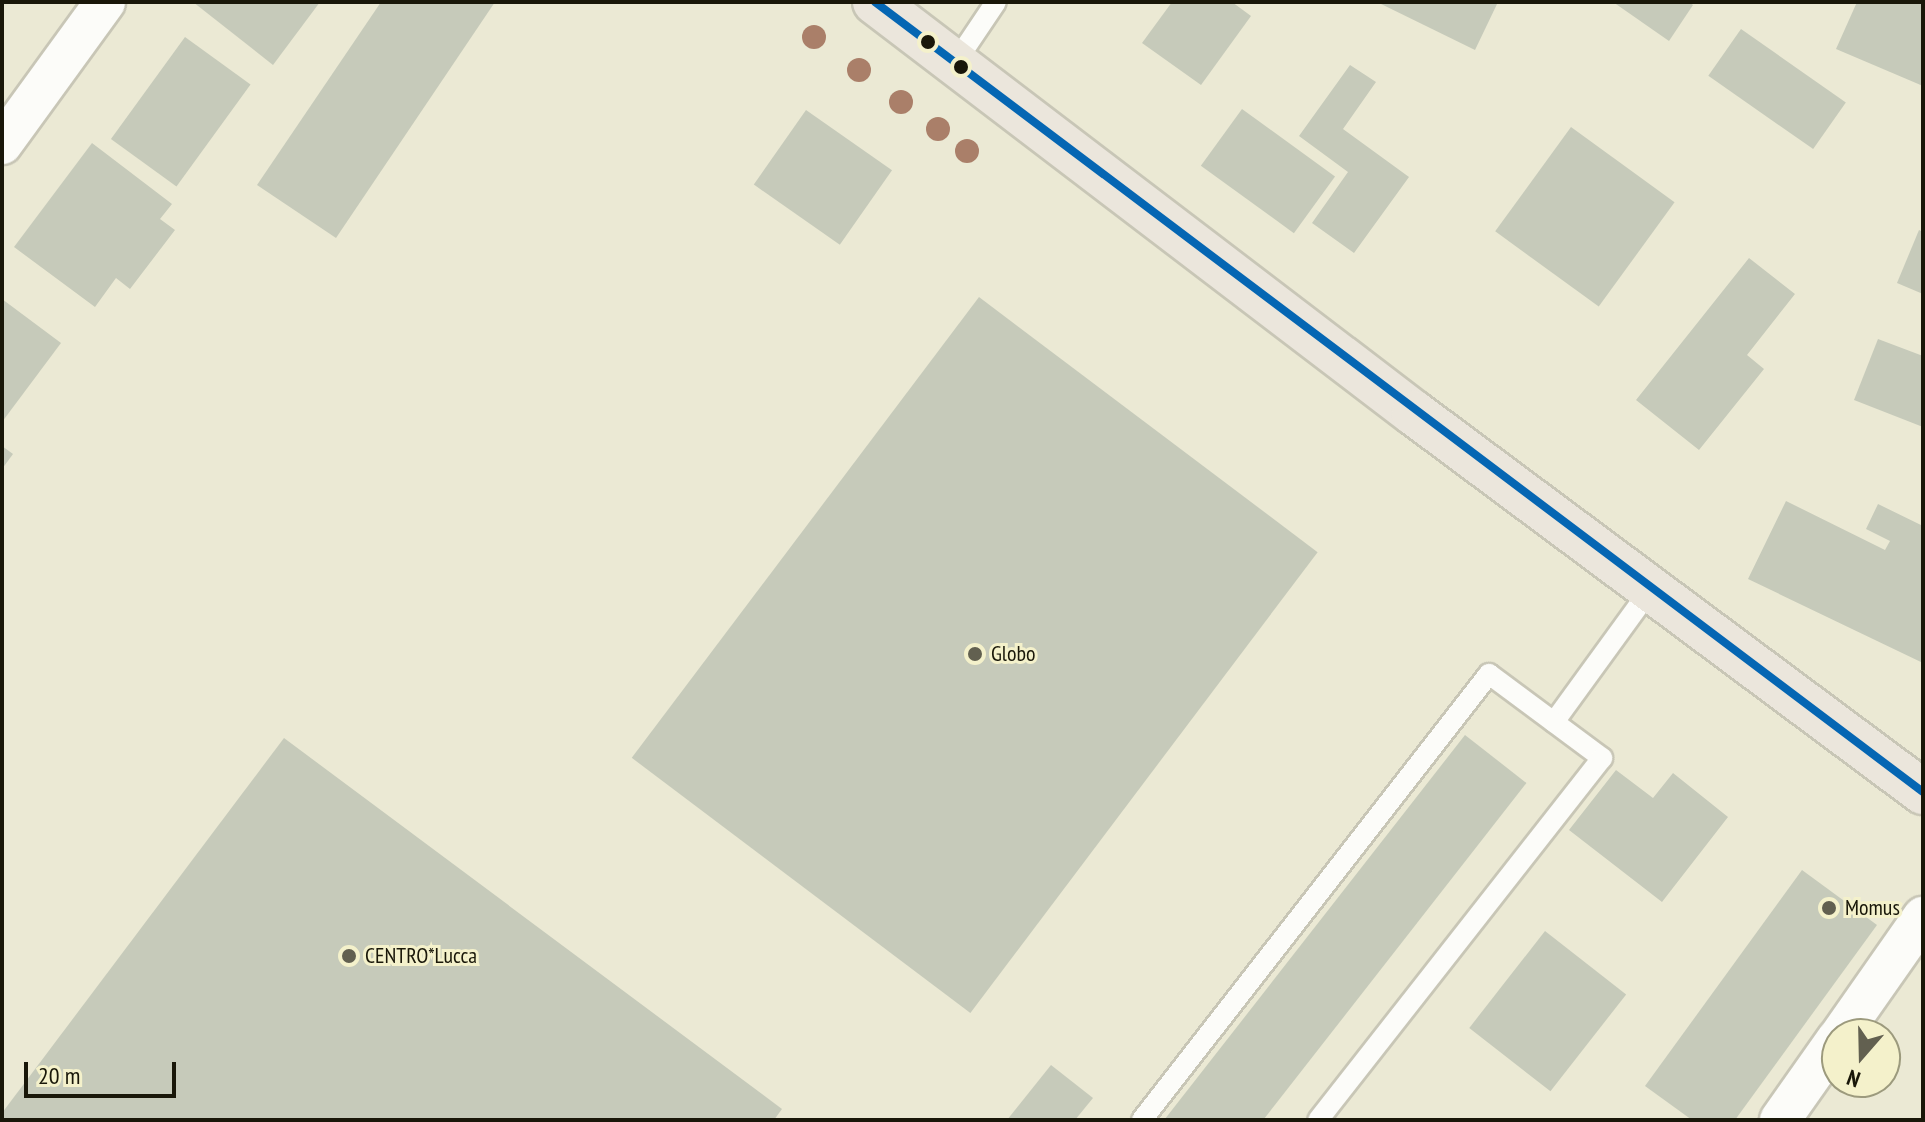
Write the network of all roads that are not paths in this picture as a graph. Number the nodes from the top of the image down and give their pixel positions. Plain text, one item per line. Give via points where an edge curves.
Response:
1 (105, 2) edge
2 (875, 2) edge
3 (996, 2) edge
4 (955, 63) junction
5 (2, 144) edge
6 (1650, 590) junction
7 (1554, 722) junction
8 (1923, 792) edge
9 (1923, 917) edge
10 (1852, 1018) edge
11 (1821, 1062) edge
12 (1142, 1120) edge
13 (1318, 1120) edge
14 (1780, 1120) edge

1 - 5 street
2 - 4 main road
3 - 4 lane
4 - 6 main road
6 - 7 lane
6 - 8 main road
7 - 12 lane via 1489,674
7 - 13 lane via 1602,758
9 - 10 street
11 - 14 street

